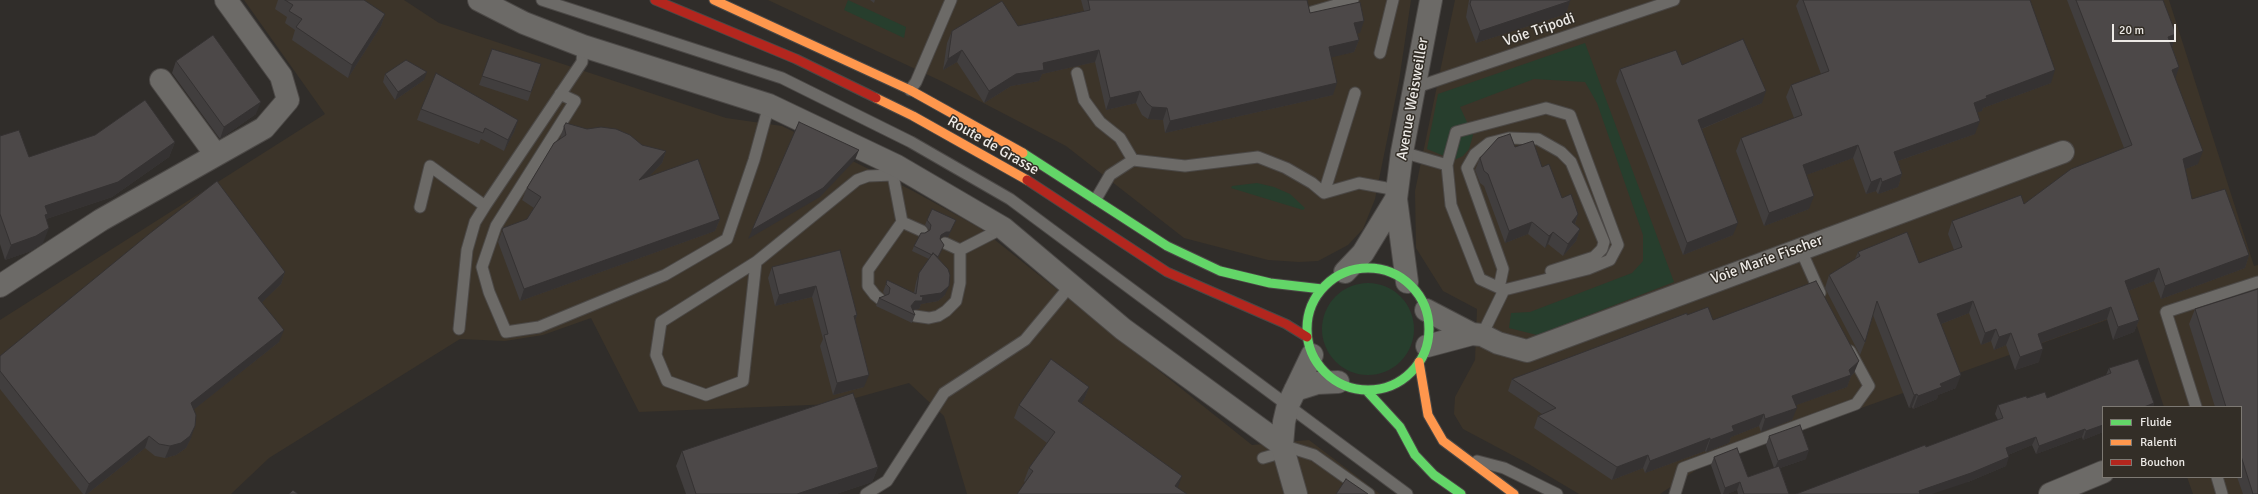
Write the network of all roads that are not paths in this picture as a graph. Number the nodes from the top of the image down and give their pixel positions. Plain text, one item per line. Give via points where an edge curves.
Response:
1 (226, 0) edge
2 (479, 0) edge
3 (542, 0) edge
4 (655, 0) edge
5 (714, 0) edge
6 (951, 0) edge
7 (1353, 0) edge
8 (1393, 0) edge
9 (1431, 0) edge
10 (1674, 0) edge
11 (1312, 12) edge
12 (583, 46) junction
13 (1380, 53) dead end
14 (1076, 73) dead end
15 (161, 80) dead end
16 (1414, 88) junction
17 (910, 90) junction
18 (1355, 93) dead end
19 (560, 94) junction
20 (769, 105) junction
21 (1402, 152) junction
22 (2062, 152) dead end
23 (216, 155) junction
24 (1133, 160) junction
25 (1447, 164) junction
26 (895, 171) junction
27 (1324, 193) junction
28 (1397, 194) junction
29 (1096, 199) junction
30 (485, 206) junction
31 (420, 207) dead end
32 (902, 222) junction
33 (1003, 228) junction
34 (922, 231) edge
35 (945, 243) edge
36 (1800, 248) junction
37 (960, 250) junction
38 (756, 262) junction
39 (1345, 272) junction
40 (1407, 282) junction
41 (2258, 282) edge
42 (1528, 284) junction
43 (0, 286) edge
44 (1070, 286) junction
45 (1322, 289) junction
46 (1502, 289) junction
47 (880, 298) edge
48 (1825, 303) edge
49 (1426, 310) junction
50 (915, 316) edge
51 (459, 329) dead end
52 (1477, 334) junction
53 (1843, 338) edge
54 (1310, 346) junction
55 (1423, 354) junction
56 (1338, 382) junction
57 (1366, 390) junction
58 (1292, 397) junction
59 (2196, 406) edge
60 (1283, 449) junction
61 (1461, 456) junction
62 (1263, 458) dead end
63 (2102, 472) edge
64 (2217, 478) edge
65 (866, 494) edge
66 (1296, 494) edge
67 (1369, 494) edge
68 (1407, 494) edge
69 (1461, 494) edge
70 (1514, 494) edge
71 (1557, 494) edge
72 (1675, 494) edge
73 (2050, 494) edge
74 (2222, 494) edge

1 - 23 street via 281,76 288,100 264,128
2 - 12 street via 524,23
3 - 58 lane via 782,78 911,142 1010,199
4 - 54 main road, Route de Grasse via 796,59 913,116 1013,171 1168,272 1286,324
5 - 17 main road, Route de Grasse
6 - 17 lane via 916,82
7 - 11 lane
8 - 13 lane
9 - 16 street, Avenue Weisweiller
10 - 16 lane, Voie Tripodi
12 - 19 lane via 582,62
12 - 20 street
14 - 24 lane via 1084,100 1100,122 1120,138
15 - 23 street
16 - 21 street, Avenue Weisweiller
17 - 29 main road, Route de Grasse via 1018,150
18 - 27 lane
19 - 20 lane via 575,101 496,226 482,267 489,292 506,332 539,327 665,275 726,239
19 - 30 lane
20 - 26 street
21 - 25 lane
21 - 28 street, Avenue Weisweiller
22 - 36 street, Voie Marie Fischer
23 - 43 street via 101,220
24 - 27 lane via 1185,166 1258,157 1286,168
24 - 29 lane via 1110,176
25 - 42 lane via 1456,132 1546,108 1570,115 1618,246 1610,260 1588,269
25 - 46 lane via 1451,205 1480,279
26 - 32 lane
26 - 33 street
26 - 38 lane via 857,180
27 - 28 lane via 1359,183
28 - 39 street, Avenue Weisweiller via 1363,253
28 - 40 street, Avenue Weisweiller
29 - 45 main road, Route de Grasse via 1167,246 1220,271 1270,283
30 - 31 lane via 430,166
30 - 51 lane via 475,222 467,250
32 - 34 lane
32 - 47 lane via 868,270 868,286
33 - 37 lane
33 - 44 street
35 - 37 lane
36 - 48 lane via 1810,275
36 - 52 street, Voie Marie Fischer via 1527,350 1498,343
37 - 50 lane via 960,283 956,300 938,316
38 - 38 lane via 661,322 656,355 667,381 706,395 743,381
39 - 40 main road via 1361,268 1377,269 1393,273
39 - 45 main road via 1332,279
40 - 49 main road via 1418,294
41 - 59 lane via 2166,312
42 - 46 lane
42 - 46 lane via 1550,271 1594,257 1602,249 1604,242 1572,162 1561,152 1538,139 1509,138 1489,143 1475,154 1467,168 1503,270
44 - 60 street via 1104,323 1265,431
44 - 65 lane via 1025,340 944,393 887,482
45 - 54 main road via 1308,318
46 - 52 lane
49 - 52 street, Voie Marie Fischer
49 - 55 main road via 1429,327
52 - 55 street
53 - 72 lane via 1869,386 1856,404 1683,468
54 - 56 main road via 1323,370
54 - 58 street
55 - 57 main road via 1405,377 1387,386
55 - 61 main road via 1428,415 1443,441
56 - 57 main road
56 - 58 street via 1317,383
57 - 69 main road via 1400,427 1415,455 1434,475
58 - 60 street via 1284,422
58 - 68 lane
60 - 62 lane
60 - 66 street
60 - 67 lane via 1314,455
61 - 70 main road
61 - 71 lane via 1504,468
63 - 73 street
64 - 74 lane

